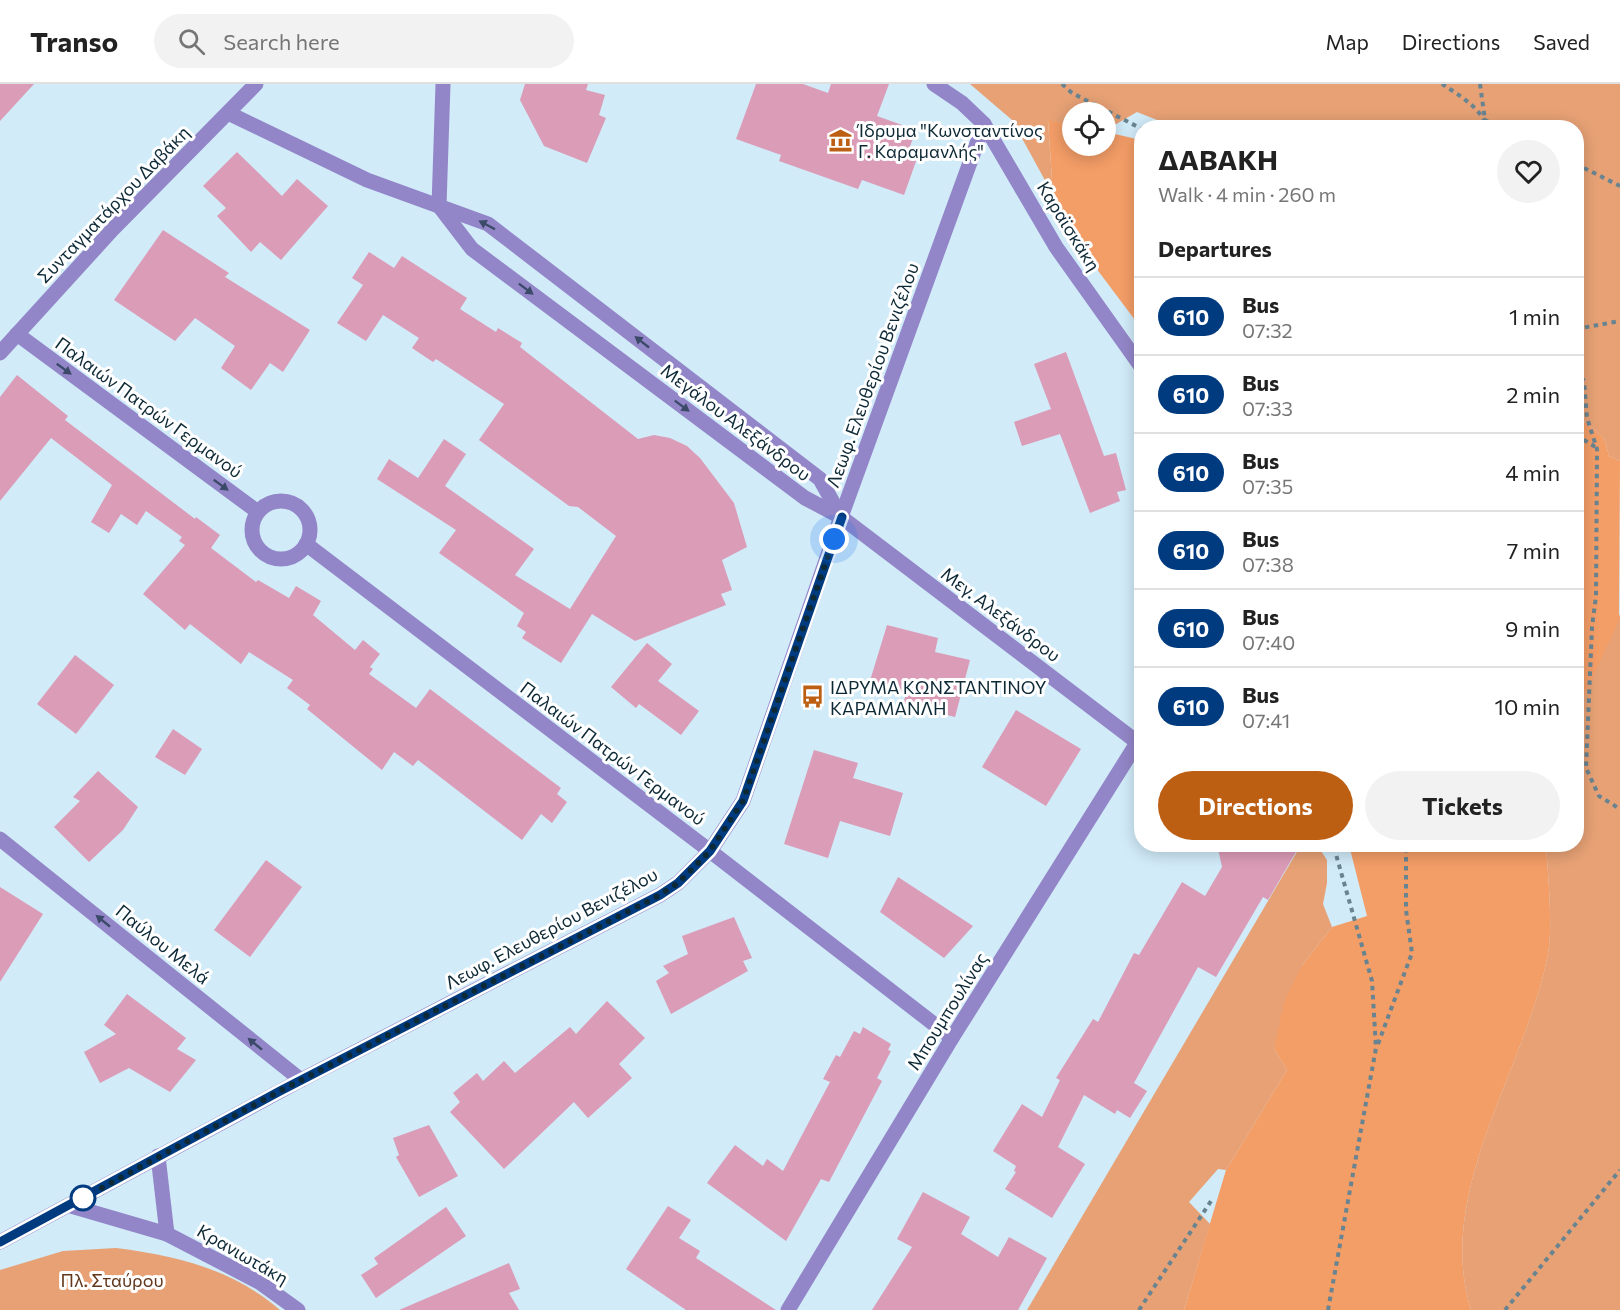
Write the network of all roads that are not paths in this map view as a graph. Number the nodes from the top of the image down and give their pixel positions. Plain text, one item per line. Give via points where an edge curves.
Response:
1 (256, 84) edge
2 (443, 84) edge
3 (934, 84) edge
4 (228, 113) junction
5 (984, 124) junction
6 (439, 206) junction
7 (16, 334) junction
8 (0, 353) edge
9 (1134, 357) edge
10 (258, 512) junction
11 (842, 517) junction
12 (306, 544) junction
13 (1134, 734) edge
14 (1134, 746) edge
15 (0, 838) edge
16 (710, 851) junction
17 (952, 1038) junction
18 (301, 1080) junction
19 (158, 1156) junction
20 (71, 1206) junction
21 (167, 1234) junction
22 (0, 1242) edge
23 (298, 1310) edge
24 (788, 1310) edge

1 - 4 street, Συνταγματάρχου Δαβάκη
2 - 6 street
3 - 5 street, Καραϊσκάκη
4 - 6 street, Μεγάλου Αλεξάνδρου via 367,180
4 - 7 street, Συνταγματάρχου Δαβάκη
5 - 9 street, Καραϊσκάκη via 1056,247
5 - 11 street, Λεωφ. Ελευθερίου Βενιζέλου
6 -> 11 street, Μεγάλου Αλεξάνδρου via 472,249 805,498
11 -> 6 street, Μεγάλου Αλεξάνδρου via 820,479 801,464 488,224
7 - 8 street, Συνταγματάρχου Δαβάκη
7 -> 10 street, Παλαιών Πατρών Γερμανού
10 - 12 street via 274,502 292,503 306,516
10 - 12 street via 253,539 264,554 282,559
11 - 13 street, Μεγ. Αλεξάνδρου
11 - 16 street, Λεωφ. Ελευθερίου Βενιζέλου via 747,791 731,823
12 - 16 street, Παλαιών Πατρών Γερμανού
14 - 17 street, Μπουμπουλίνας
18 -> 15 street, Παύλου Μελά
16 - 17 street, Παλαιών Πατρών Γερμανού
16 - 18 street, Λεωφ. Ελευθερίου Βενιζέλου via 660,895
17 - 24 street, Μπουμπουλίνας
18 - 19 street, Λεωφ. Ελευθερίου Βενιζέλου
19 - 20 street, Λεωφ. Ελευθερίου Βενιζέλου
19 - 21 street, Κρανιωτάκη
20 - 21 street, Κρανιωτάκη
20 - 22 street, Λεωφ. Ελευθερίου Βενιζέλου
21 - 23 street, Κρανιωτάκη via 259,1282

